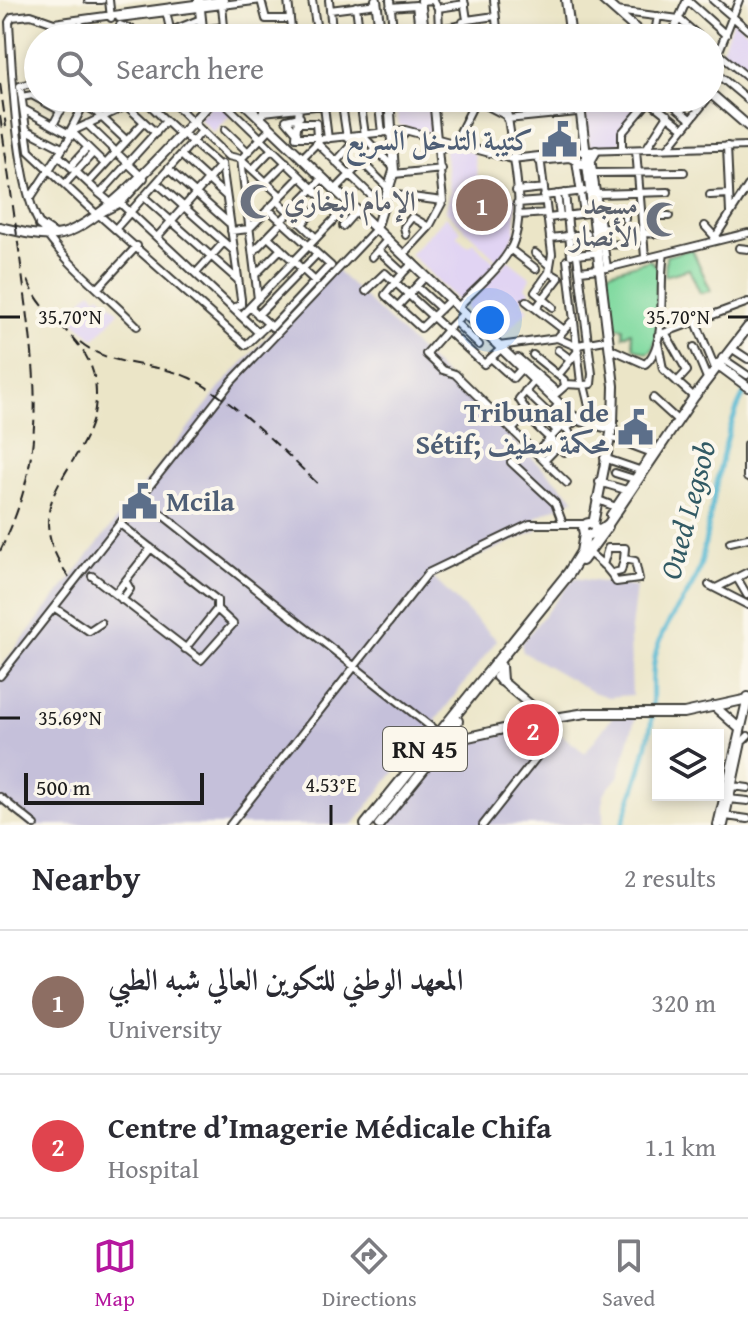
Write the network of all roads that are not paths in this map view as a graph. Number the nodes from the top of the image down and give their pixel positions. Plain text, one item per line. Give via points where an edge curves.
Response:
1 (88, 0) edge
2 (102, 0) edge
3 (109, 0) edge
4 (150, 0) edge
5 (262, 0) edge
6 (288, 0) edge
7 (312, 0) edge
8 (329, 0) edge
9 (421, 0) edge
10 (494, 0) edge
11 (565, 0) edge
12 (603, 0) edge
13 (619, 0) edge
14 (686, 0) edge
15 (713, 0) edge
16 (729, 0) edge
17 (214, 1) edge
18 (238, 2) edge
19 (377, 2) edge
20 (464, 2) edge
21 (739, 2) edge
22 (223, 3) edge
23 (200, 4) edge
24 (390, 4) edge
25 (356, 6) junction
26 (748, 7) edge
27 (438, 8) junction
28 (166, 10) junction
29 (330, 10) junction
30 (615, 11) junction
31 (152, 12) junction
32 (730, 14) junction
33 (495, 16) junction
34 (658, 16) junction
35 (705, 17) junction
36 (678, 18) junction
37 (115, 19) junction
38 (201, 19) junction
39 (290, 19) junction
40 (465, 22) junction
41 (81, 23) joint
42 (118, 24) edge
43 (126, 24) edge
44 (169, 24) edge
45 (192, 24) edge
46 (202, 24) edge
47 (224, 24) edge
48 (291, 24) edge
49 (316, 24) edge
50 (331, 24) edge
51 (358, 24) edge
52 (379, 24) edge
53 (392, 24) edge
54 (421, 24) edge
55 (423, 24) edge
56 (439, 24) edge
57 (458, 24) edge
58 (496, 24) edge
59 (568, 24) edge
60 (630, 24) edge
61 (657, 24) edge
62 (676, 24) edge
63 (685, 24) edge
64 (713, 24) edge
65 (718, 24) edge
66 (748, 30) edge
67 (726, 35) joint
68 (724, 40) edge
69 (724, 59) edge
70 (748, 78) edge
71 (724, 81) edge
72 (24, 83) edge
73 (22, 97) joint
74 (748, 100) edge
75 (724, 106) edge
76 (24, 110) edge
77 (24, 112) edge
78 (28, 112) edge
79 (60, 112) edge
80 (80, 112) edge
81 (97, 112) edge
82 (111, 112) edge
83 (131, 112) edge
84 (156, 112) edge
85 (183, 112) edge
86 (204, 112) edge
87 (235, 112) edge
88 (258, 112) edge
89 (262, 112) edge
90 (274, 112) edge
91 (301, 112) edge
92 (325, 112) edge
93 (344, 112) edge
94 (361, 112) edge
95 (381, 112) edge
96 (391, 112) edge
97 (434, 112) edge
98 (467, 112) edge
99 (496, 112) edge
100 (507, 112) edge
101 (552, 112) edge
102 (577, 112) joint
103 (580, 112) edge
104 (640, 112) edge
105 (664, 112) edge
106 (682, 112) edge
107 (696, 112) edge
108 (262, 115) junction
109 (552, 115) junction
110 (668, 115) junction
111 (101, 116) junction
112 (507, 118) junction
113 (690, 119) junction
114 (193, 120) junction
115 (300, 120) junction
116 (166, 121) junction
117 (144, 122) junction
118 (87, 124) junction
119 (53, 125) junction
120 (748, 126) edge
121 (393, 127) junction
122 (683, 128) junction
123 (203, 129) junction
124 (270, 129) junction
125 (27, 130) junction
126 (406, 131) junction
127 (156, 133) junction
128 (382, 133) junction
129 (71, 134) junction
130 (180, 134) junction
131 (296, 135) junction
132 (362, 136) junction
133 (347, 138) junction
134 (435, 138) junction
135 (261, 139) junction
136 (328, 139) junction
137 (126, 140) junction
138 (317, 140) junction
139 (52, 142) junction
140 (192, 142) junction
141 (221, 144) junction
142 (454, 144) junction
143 (727, 146) junction
144 (748, 146) edge
145 (290, 147) junction
146 (394, 147) junction
147 (511, 147) junction
148 (668, 148) junction
149 (272, 149) junction
150 (375, 149) junction
151 (646, 149) junction
152 (90, 150) junction
153 (622, 150) junction
154 (636, 150) junction
155 (48, 151) dead end
156 (440, 151) junction
157 (60, 152) junction
158 (116, 152) junction
159 (248, 152) junction
160 (568, 153) junction
161 (181, 155) junction
162 (501, 156) junction
163 (552, 157) junction
164 (588, 157) junction
165 (234, 158) junction
166 (302, 158) junction
167 (540, 158) junction
168 (512, 159) junction
169 (286, 162) junction
170 (336, 162) junction
171 (362, 162) junction
172 (127, 163) junction
173 (105, 164) junction
174 (221, 165) junction
175 (152, 166) junction
176 (73, 169) junction
177 (253, 169) junction
178 (442, 169) junction
179 (49, 170) junction
180 (394, 171) junction
181 (684, 172) dead end
182 (165, 173) junction
183 (636, 173) junction
184 (350, 175) junction
185 (242, 176) junction
186 (300, 177) junction
187 (223, 178) junction
188 (323, 178) junction
189 (140, 179) junction
190 (208, 180) junction
191 (266, 182) junction
192 (88, 183) junction
193 (157, 183) junction
194 (65, 184) junction
195 (748, 186) edge
196 (313, 189) junction
197 (30, 190) junction
198 (335, 190) junction
199 (389, 191) junction
200 (516, 191) junction
201 (584, 191) junction
202 (641, 191) junction
203 (668, 192) dead end
204 (561, 193) junction
205 (100, 194) junction
206 (196, 194) junction
207 (596, 194) junction
208 (729, 194) junction
209 (545, 195) junction
210 (710, 195) dead end
211 (226, 196) junction
212 (144, 197) junction
213 (279, 198) junction
214 (324, 200) junction
215 (443, 201) junction
216 (117, 202) junction
217 (517, 203) junction
218 (183, 207) junction
219 (227, 207) junction
220 (353, 207) junction
221 (384, 208) junction
222 (268, 209) junction
223 (130, 212) junction
224 (290, 212) junction
225 (587, 213) junction
226 (730, 213) junction
227 (99, 214) junction
228 (339, 214) junction
229 (220, 215) junction
230 (518, 215) junction
231 (547, 215) junction
232 (563, 216) junction
233 (625, 216) junction
234 (642, 216) junction
235 (669, 216) dead end
236 (195, 217) junction
237 (171, 221) junction
238 (39, 222) junction
239 (281, 222) junction
240 (302, 224) junction
241 (343, 226) dead end
242 (705, 226) dead end
243 (0, 227) edge
244 (117, 227) junction
245 (429, 227) junction
246 (600, 227) junction
247 (613, 227) junction
248 (625, 228) junction
249 (230, 229) junction
250 (249, 229) junction
251 (376, 229) junction
252 (30, 232) junction
253 (183, 232) junction
254 (294, 232) junction
255 (748, 233) edge
256 (587, 234) dead end
257 (663, 234) dead end
258 (52, 235) junction
259 (406, 235) dead end
260 (642, 235) junction
261 (158, 236) junction
262 (569, 236) junction
263 (268, 237) junction
264 (316, 238) junction
265 (550, 238) junction
266 (625, 238) junction
267 (714, 238) junction
268 (388, 239) junction
269 (224, 243) junction
270 (603, 245) junction
271 (137, 246) junction
272 (309, 246) junction
273 (739, 248) dead end
274 (281, 249) junction
275 (510, 249) junction
276 (748, 249) edge
277 (378, 250) junction
278 (234, 251) junction
279 (253, 252) junction
280 (594, 253) junction
281 (176, 254) junction
282 (317, 254) junction
283 (404, 254) junction
284 (211, 257) junction
285 (372, 257) dead end
286 (572, 257) junction
287 (645, 257) junction
288 (661, 257) junction
289 (294, 261) junction
290 (413, 263) junction
291 (551, 263) junction
292 (163, 268) junction
293 (334, 268) junction
294 (601, 268) junction
295 (536, 269) dead end
296 (303, 270) junction
297 (195, 271) junction
298 (580, 271) junction
299 (255, 273) junction
300 (403, 273) junction
301 (426, 276) junction
302 (238, 278) junction
303 (396, 281) junction
304 (316, 282) junction
305 (180, 284) junction
306 (99, 287) junction
307 (417, 287) junction
308 (551, 288) junction
309 (282, 291) junction
310 (366, 291) dead end
311 (410, 294) junction
312 (559, 294) dead end
313 (258, 299) junction
314 (543, 299) junction
315 (526, 301) dead end
316 (748, 302) edge
317 (295, 303) junction
318 (584, 304) junction
319 (572, 305) junction
320 (238, 306) junction
321 (398, 306) junction
322 (458, 306) junction
323 (250, 307) junction
324 (553, 307) dead end
325 (536, 308) junction
326 (441, 309) junction
327 (242, 315) junction
328 (258, 315) junction
329 (434, 317) junction
330 (574, 319) junction
331 (249, 322) junction
332 (455, 322) junction
333 (696, 322) junction
334 (267, 325) junction
335 (137, 326) dead end
336 (748, 327) edge
337 (229, 329) junction
338 (447, 330) junction
339 (564, 330) junction
340 (259, 333) junction
341 (489, 335) junction
342 (236, 336) junction
343 (660, 336) junction
344 (557, 338) junction
345 (739, 338) junction
346 (748, 344) edge
347 (479, 345) junction
348 (602, 346) junction
349 (501, 347) junction
350 (694, 347) dead end
351 (578, 348) junction
352 (731, 348) junction
353 (558, 350) dead end
354 (472, 353) junction
355 (533, 355) dead end
356 (518, 358) dead end
357 (492, 359) junction
358 (570, 359) junction
359 (748, 359) edge
360 (650, 360) junction
361 (718, 363) junction
362 (522, 368) junction
363 (663, 369) junction
364 (563, 377) junction
365 (513, 378) junction
366 (707, 378) junction
367 (746, 380) edge
368 (534, 381) junction
369 (677, 382) junction
370 (583, 384) junction
371 (505, 385) dead end
372 (525, 391) junction
373 (694, 397) junction
374 (653, 398) dead end
375 (556, 399) junction
376 (549, 415) junction
377 (526, 416) junction
378 (676, 419) junction
379 (582, 421) junction
380 (562, 429) junction
381 (512, 430) junction
382 (610, 431) junction
383 (550, 438) junction
384 (747, 448) edge
385 (560, 450) junction
386 (536, 453) junction
387 (654, 453) junction
388 (604, 458) junction
389 (544, 461) junction
390 (511, 462) dead end
391 (642, 471) junction
392 (615, 473) dead end
393 (748, 477) edge
394 (635, 480) junction
395 (599, 482) junction
396 (567, 483) dead end
397 (627, 491) junction
398 (141, 498) junction
399 (596, 499) junction
400 (616, 507) junction
401 (120, 524) junction
402 (563, 524) junction
403 (596, 525) junction
404 (748, 538) edge
405 (730, 542) dead end
406 (151, 548) junction
407 (585, 556) junction
408 (624, 559) junction
409 (603, 565) junction
410 (748, 572) edge
411 (613, 573) junction
412 (92, 576) dead end
413 (737, 578) junction
414 (126, 582) junction
415 (115, 594) junction
416 (747, 594) edge
417 (122, 600) junction
418 (737, 600) junction
419 (748, 605) edge
420 (55, 608) junction
421 (217, 609) junction
422 (101, 623) dead end
423 (185, 649) junction
424 (354, 665) junction
425 (0, 676) edge
426 (495, 679) junction
427 (748, 698) edge
428 (714, 706) junction
429 (539, 717) junction
430 (440, 734) junction
431 (743, 737) edge
432 (737, 755) junction
433 (737, 766) junction
434 (748, 769) edge
435 (733, 786) junction
436 (748, 788) edge
437 (0, 797) edge
438 (727, 798) junction
439 (748, 801) edge
440 (726, 816) junction
441 (748, 818) edge
442 (35, 825) edge
443 (230, 825) edge
444 (366, 825) edge
445 (376, 825) edge
446 (483, 825) edge
447 (721, 825) edge

1 - 2 street
3 - 37 street
4 - 31 street
5 - 18 street
5 - 39 street via 266,19
6 - 39 street
7 - 49 street
8 - 29 street
9 - 27 street via 433,0
9 - 55 street
10 - 33 street
11 - 59 main road
12 - 30 main road
13 - 30 street
14 - 35 street
14 - 36 street
15 - 32 street
15 - 35 street
16 - 21 street
17 - 22 street
17 - 23 street
18 - 22 street
19 - 25 street
19 - 52 main road
20 - 27 street
20 - 40 street
21 - 26 street
21 - 32 street
22 - 23 street
22 - 47 street
23 - 28 street
23 - 38 main road
24 - 53 street
24 - 54 street via 416,5
25 - 29 street
25 - 51 street
27 - 56 street
28 - 31 street
28 - 44 street
29 - 50 street
30 - 34 street
30 - 60 main road
31 - 37 street
32 - 65 street
32 - 66 street
32 - 67 street
33 - 40 street
33 - 58 street
34 - 36 street
34 - 61 street
35 - 64 street
36 - 62 street
36 - 63 street
37 - 41 street
37 - 42 street
37 - 43 street
38 - 45 street
38 - 46 main road
39 - 48 street
40 - 57 street
41 - 197 street via 51,23 31,15 9,22
67 - 68 street
69 - 70 street
71 - 74 street
72 - 73 street
73 - 76 street
75 - 120 main road
77 - 125 street
78 - 119 street
79 - 119 street
80 - 129 street
81 - 111 street
82 - 111 street
83 - 117 street
84 - 116 street
85 - 114 street
86 - 114 main road
87 - 135 street
88 - 108 main road
89 - 108 street
90 - 108 street
91 - 115 street
92 - 136 street
93 - 133 street
94 - 132 street
95 - 128 street
96 - 121 main road
97 - 134 street
98 - 142 street
99 - 112 street
100 - 112 street
101 - 109 street
102 - 109 street
102 - 164 main road, RN 45
103 - 164 main road, RN 45
104 - 153 street via 622,133
105 - 110 street
106 - 113 street
107 - 113 street
108 - 124 main road
109 - 112 street
110 - 122 street
110 - 151 street
111 - 118 street
111 - 137 street
112 - 147 street
113 - 122 street
114 - 123 street
114 - 130 main road
115 - 131 street
115 - 131 street via 286,120
115 - 138 street via 316,123
116 - 127 street
116 - 130 street
117 - 127 street
117 - 137 street
118 - 129 street
118 - 158 street
119 - 129 street
121 - 126 main road
121 - 128 street
121 - 146 main road
122 - 148 street
123 - 140 street
123 - 141 street
123 - 165 street
124 - 135 street
124 - 145 main road
125 - 139 street
125 - 179 street via 29,151
126 - 134 street
126 - 146 main road
127 - 172 street
128 - 132 street
129 - 152 street
129 - 157 street
130 - 140 street
130 - 175 main road
131 - 138 street
131 - 145 street
132 - 133 street
132 - 150 street
132 - 170 street
133 - 136 street
134 - 142 street
134 - 156 street
135 - 149 street
135 - 159 street
136 - 138 street
137 - 158 street
138 - 166 street
138 - 170 street
139 - 155 street
139 - 157 street
140 - 161 street
140 - 174 street
141 - 159 street via 227,133
141 - 165 street
142 - 156 street
142 - 162 street
143 - 144 street
143 - 148 street
143 - 208 street
145 - 166 main road
146 - 180 main road
147 - 162 street
147 - 168 street
148 - 151 street
149 - 169 street
149 - 177 street
150 - 171 street
150 - 180 street
151 - 154 street
152 - 173 street
152 - 176 street
153 - 154 street
153 - 164 street
154 - 183 street
156 - 178 street
157 - 176 street
157 - 179 street
158 - 172 street
158 - 173 street
159 - 165 street
160 - 163 street
160 - 164 main road
160 - 164 street
161 - 182 street
161 - 190 street
162 - 168 street
163 - 167 street
163 - 201 street via 576,161
164 - 183 street
164 - 201 main road, RN 45
164 - 207 street
164 - 294 main road, RN 45
165 - 174 street
165 - 177 street
165 - 185 street
166 - 188 main road
167 - 168 street
167 - 209 street
168 - 200 street
169 - 186 street
169 - 191 street
170 - 184 street
171 - 184 street
171 - 199 street
172 - 189 street
172 - 205 street
173 - 192 street
174 - 187 street
174 - 190 street
175 - 182 street
175 - 189 main road
176 - 192 street
176 - 194 street
177 - 191 street
178 - 180 street
178 - 215 street
179 - 194 street
179 - 197 street
180 - 199 main road
181 - 183 street
182 - 193 street
182 - 206 street
183 - 202 street
184 - 198 street
184 - 221 street
185 - 187 street
185 - 250 street
186 - 196 street
186 - 213 street
187 - 211 street
188 - 196 street
188 - 198 main road
189 - 216 main road
190 - 206 street
190 - 211 street
191 - 213 street
192 - 205 street
193 - 212 street
193 - 218 street
194 - 227 street
195 - 226 street
196 - 214 street
196 - 224 street
197 - 238 street
198 - 220 main road
199 - 215 street
199 - 221 main road
200 - 209 street
200 - 217 street
201 - 204 street
201 - 225 main road, RN 45
202 - 203 street
202 - 207 street
202 - 234 street
204 - 209 street
204 - 232 street
205 - 216 street
206 - 218 street
206 - 229 street
207 - 246 street
208 - 210 street
208 - 226 street
209 - 217 street
209 - 231 street
211 - 219 street
212 - 223 street
212 - 237 street
213 - 222 street
213 - 224 street
214 - 228 street
214 - 240 street
215 - 245 street
216 - 223 street
216 - 227 main road
217 - 230 street
218 - 236 street
218 - 237 street
219 - 229 street
219 - 249 street
220 - 228 street
220 - 241 street
220 - 251 main road
221 - 251 main road
222 - 239 street
222 - 250 street
223 - 244 street
223 - 261 street
224 - 239 street
224 - 240 street
225 - 232 street
225 - 280 main road, RN 45
226 - 267 street
227 - 244 street
227 - 258 main road via 73,230
228 - 264 street
229 - 249 street
230 - 231 street
230 - 275 street
231 - 232 street
231 - 265 street
232 - 262 street
233 - 234 street
233 - 247 street via 614,211
233 - 248 street
234 - 235 street
234 - 260 street
236 - 253 street
236 - 269 street
237 - 253 street
237 - 261 street
238 - 252 main road
238 - 258 main road
239 - 254 street
239 - 263 street
240 - 254 street
240 - 264 street
242 - 267 street
243 - 252 main road
244 - 271 street
245 - 259 street via 412,217 404,227
245 - 283 street
246 - 247 street
246 - 270 street
247 - 248 street
248 - 266 street
249 - 250 street
249 - 269 street
249 - 278 street
250 - 279 street
251 - 268 main road
251 - 293 street
252 - 258 main road
253 - 284 street
254 - 272 street
255 - 267 street
256 - 262 street
257 - 260 street
258 - 306 street via 57,247
260 - 266 street
260 - 287 street
261 - 281 street
262 - 265 street
262 - 286 street
263 - 274 street
263 - 279 street
264 - 272 street
265 - 291 street
266 - 270 street via 625,244
267 - 288 street
268 - 277 street
268 - 283 main road
269 - 278 street
269 - 284 street
270 - 294 street
271 - 292 street
271 - 306 street
272 - 282 street
272 - 289 street
273 - 276 street
274 - 289 street
274 - 299 street
275 - 295 street
275 - 322 street
277 - 285 street
277 - 300 street
278 - 302 street
279 - 299 street
280 - 286 street
280 - 294 main road, RN 45
281 - 292 street
281 - 297 street
282 - 293 street
282 - 296 street
283 - 290 main road
284 - 297 street
284 - 302 street
286 - 291 street
286 - 298 street
286 - 319 street
287 - 288 street
287 - 294 street
288 - 343 street
289 - 296 street
289 - 313 street
290 - 300 street
290 - 301 main road
291 - 291 street via 537,254
291 - 308 street via 559,277
291 - 314 street via 535,290
292 - 305 street
293 - 304 street
293 - 398 street via 232,381
294 - 298 street
294 - 348 main road, RN 45
296 - 304 street
296 - 309 street
297 - 305 street
297 - 320 street
298 - 318 street
299 - 302 street
299 - 313 street
300 - 303 street
301 - 307 street
301 - 322 main road
302 - 320 street
303 - 310 street via 383,273
303 - 311 street
303 - 321 street via 385,293
304 - 317 street
305 - 337 street
306 - 335 street
307 - 311 street
307 - 326 street
308 - 312 street
308 - 314 street
309 - 317 street
309 - 328 street
311 - 321 street
311 - 329 street
313 - 323 street
314 - 324 street
314 - 325 street
315 - 325 street
316 - 333 street
317 - 334 street via 273,327
318 - 319 street
318 - 348 street
319 - 330 street
320 - 323 street
320 - 327 street
321 - 329 street via 421,328
322 - 326 street
322 - 332 street
322 - 341 main road
323 - 327 street
323 - 328 street
325 - 339 street
326 - 329 street
327 - 331 street
327 - 337 street
328 - 334 street
329 - 338 street
330 - 339 street
330 - 351 street
331 - 340 street
331 - 342 street
332 - 338 street
332 - 347 street
333 - 343 street
333 - 361 street
334 - 340 street
336 - 345 main road
337 - 342 street
338 - 354 street
338 - 381 street via 427,356 455,374
339 - 344 street
340 - 342 street via 247,345
341 - 347 street
341 - 349 main road
343 - 360 street
343 - 363 street
343 - 369 street via 687,371
344 - 349 street
344 - 351 street
345 - 346 street
345 - 352 main road
347 - 354 street
348 - 351 street
348 - 360 street via 645,364
348 - 370 street via 592,381
348 - 382 main road, RN 45
349 - 357 street
349 - 362 main road
350 - 366 street
351 - 358 street
351 - 370 street
352 - 359 street
352 - 361 main road
353 - 358 street
354 - 357 street via 484,364
355 - 364 street
356 - 375 street
357 - 365 street
358 - 364 street
360 - 363 street
361 - 366 main road
361 - 367 main road
362 - 365 street
362 - 368 main road
363 - 369 street
364 - 370 street
364 - 375 street
365 - 371 street
366 - 373 main road
368 - 372 street
368 - 375 main road
369 - 373 street
370 - 379 street via 589,409
372 - 376 street
372 - 377 street via 519,399 528,410
373 - 378 main road
374 - 378 street
375 - 376 street
375 - 379 main road
376 - 380 street
377 - 381 street
377 - 383 street
378 - 387 main road
379 - 380 street
379 - 382 main road
380 - 383 street
380 - 385 street via 570,434
381 - 386 street
382 - 387 street
382 - 388 main road, RN 45
382 - 403 main road, RN 45
383 - 385 street
383 - 386 street
384 - 393 main road
385 - 389 street
386 - 389 street
387 - 391 main road
388 - 391 street
388 - 395 main road, RN 45
389 - 396 street
390 - 402 street via 555,503
391 - 394 main road
392 - 394 street
394 - 397 main road
395 - 397 street
395 - 399 main road, RN 45
397 - 400 main road
398 - 401 street
398 - 424 street
399 - 400 street
399 - 403 main road, RN 45
400 - 403 main road
401 - 406 street
401 - 420 street
402 - 403 street
402 - 424 street via 520,528 428,573
403 - 407 highway, RN 45
403 - 426 highway, RN 45
404 - 405 street
406 - 414 street
406 - 421 street via 217,600
407 - 409 street
407 - 426 highway, RN 45
408 - 409 street via 625,548 611,547
408 - 411 street via 621,571
408 - 411 street via 635,561 639,579 619,582
409 - 411 street
410 - 413 street
412 - 415 street
413 - 416 street
413 - 418 street via 712,587
414 - 415 street
414 - 417 street via 130,589
415 - 417 street
416 - 418 street
417 - 423 street
418 - 419 street
420 - 422 street via 89,631
420 - 425 street
421 - 423 street
421 - 423 street via 233,622 207,658 201,660
424 - 430 street
424 - 443 street
426 - 429 main road
426 - 430 highway, RN 45
427 - 428 main road
427 - 431 main road
428 - 429 main road via 694,712
428 - 431 main road
429 - 445 main road via 446,742
429 - 446 street via 550,728 551,739
430 - 444 highway, RN 45
430 - 445 highway, RN 45
431 - 432 main road
432 - 433 street
432 - 438 main road
433 - 434 street
433 - 435 street
435 - 436 street
435 - 438 street
437 - 442 street
438 - 439 street
438 - 440 street
438 - 447 main road
440 - 441 street
440 - 447 street

